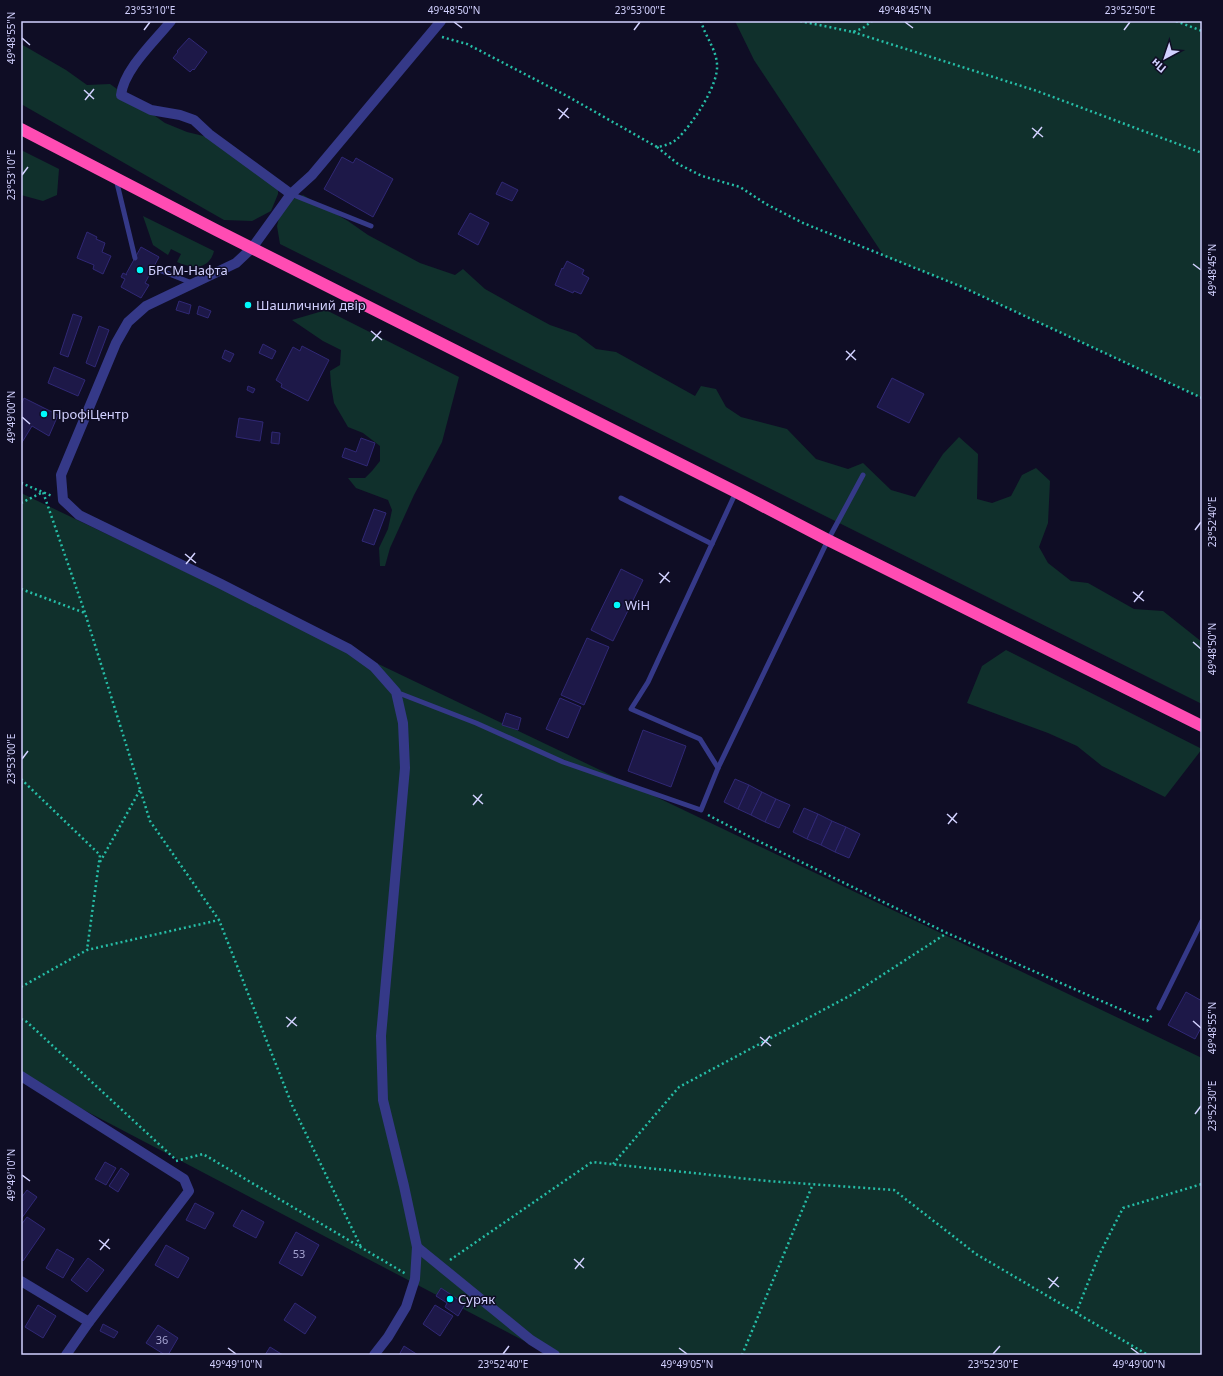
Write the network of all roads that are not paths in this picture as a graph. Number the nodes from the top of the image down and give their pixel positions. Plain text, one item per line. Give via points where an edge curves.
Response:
1 (172, 21) edge
2 (441, 21) edge
3 (21, 128) edge
4 (116, 178) junction
5 (291, 194) junction
6 (371, 226) dead end
7 (252, 248) junction
8 (135, 258) dead end
9 (154, 268) dead end
10 (194, 284) junction
11 (864, 475) dead end
12 (736, 492) junction
13 (621, 498) dead end
14 (828, 540) junction
15 (712, 544) junction
16 (396, 692) junction
17 (1202, 726) edge
18 (718, 768) junction
19 (1202, 921) edge
20 (1159, 1008) road end
21 (21, 1076) edge
22 (417, 1247) junction
23 (21, 1281) edge
24 (89, 1322) junction
25 (66, 1355) edge
26 (374, 1355) edge
27 (555, 1355) edge

1 - 5 street via 131,69 122,86 121,95 152,110 194,120 209,134
2 - 5 street via 312,175
3 - 4 highway
4 - 7 highway
4 - 8 lane
5 - 6 lane
5 - 7 street
7 - 10 street via 236,263
7 - 12 highway
9 - 10 lane
10 - 16 street via 146,306 128,322 116,343 61,475 63,500 79,515 349,649 374,667
11 - 14 lane
12 - 14 highway
12 - 15 lane
13 - 15 lane
14 - 17 highway
14 - 18 lane
15 - 18 lane via 648,682 630,709 700,739
16 - 18 lane via 476,723 563,762 701,810
16 - 22 street via 404,723 405,768 381,1036 383,1100
19 - 20 lane
21 - 24 street via 184,1179 189,1191
22 - 26 street via 415,1279 406,1307
22 - 27 street via 531,1340
23 - 24 street
24 - 25 street

